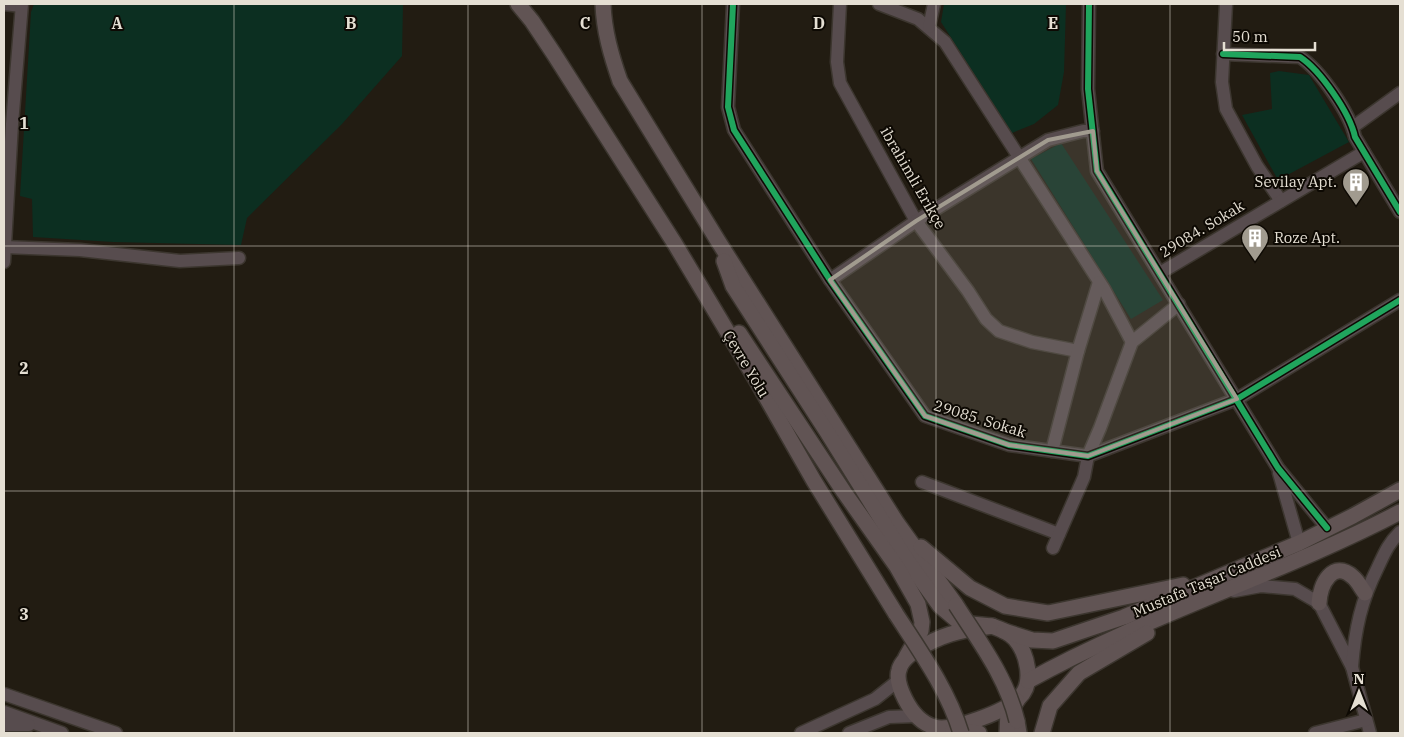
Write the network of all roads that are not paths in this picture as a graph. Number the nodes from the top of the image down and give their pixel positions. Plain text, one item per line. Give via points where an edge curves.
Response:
1 (4, 4) edge
2 (518, 4) edge
3 (603, 4) edge
4 (733, 4) edge
5 (840, 4) edge
6 (879, 4) edge
7 (934, 4) edge
8 (1089, 4) edge
9 (1226, 4) edge
10 (21, 5) edge
11 (929, 27) junction
12 (1223, 54) junction
13 (1400, 93) edge
14 (1353, 127) junction
15 (1093, 131) junction
16 (1364, 152) junction
17 (1020, 158) junction
18 (638, 188) junction
19 (1281, 201) junction
20 (1400, 212) edge
21 (916, 221) junction
22 (712, 231) junction
23 (4, 247) edge
24 (239, 258) dead end
25 (4, 262) edge
26 (1160, 273) junction
27 (830, 280) junction
28 (1099, 282) junction
29 (1400, 300) edge
30 (1179, 304) junction
31 (1132, 342) junction
32 (1078, 351) junction
33 (1237, 399) junction
34 (1052, 451) junction
35 (1088, 456) junction
36 (1278, 468) junction
37 (922, 482) dead end
38 (1400, 490) edge
39 (1400, 512) edge
40 (1327, 528) junction
41 (1400, 532) edge
42 (905, 534) junction
43 (1059, 534) junction
44 (1299, 543) junction
45 (1053, 548) dead end
46 (1226, 575) junction
47 (1221, 593) junction
48 (1365, 593) junction
49 (1319, 602) junction
50 (1187, 607) junction
51 (998, 628) junction
52 (906, 657) junction
53 (1352, 667) junction
54 (899, 680) junction
55 (1028, 681) junction
56 (4, 686) edge
57 (4, 694) edge
58 (1020, 698) junction
59 (4, 712) edge
60 (917, 716) junction
61 (78, 720) junction
62 (1366, 720) junction
63 (4, 726) edge
64 (1018, 727) edge
65 (48, 728) junction
66 (944, 729) junction
67 (62, 733) edge
68 (116, 733) edge
69 (802, 733) edge
70 (849, 733) edge
71 (961, 733) edge
72 (979, 733) edge
73 (1006, 733) edge
74 (1042, 733) edge
75 (1315, 733) edge
76 (1370, 733) edge

1 - 10 street
2 - 18 main road, Çevre Yolu via 554,54
3 - 22 main road via 604,26 620,81
4 - 27 street, 29085. Sokak via 728,106 734,130
5 - 21 street, ibrahimli Erikçe via 837,62 840,83
6 - 11 street via 918,19
7 - 11 street
8 - 15 street via 1088,89
9 - 12 street
10 - 23 street
11 - 17 street via 945,42
12 - 14 street via 1300,57 1326,83
12 - 19 street via 1222,82 1226,109
13 - 14 street
14 - 16 street
15 - 17 street via 1048,140
15 - 26 street via 1097,171
16 - 19 street, 29084. Sokak
16 - 20 street
17 - 21 street
17 - 28 street
18 - 52 main road via 693,262 918,604 921,631
18 - 71 main road, Çevre Yolu, bridge via 675,244 814,481 930,668
19 - 26 street, 29084. Sokak
21 - 27 street
21 - 32 street, ibrahimli Erikçe via 986,319 999,331 1032,342
22 - 42 main road
22 - 51 main road, Mustafa Taşar Caddesi via 733,286 940,606 960,623
23 - 24 street via 80,250 180,261
23 - 25 street
26 - 30 street
27 - 34 street, 29085. Sokak via 925,416 1009,445
28 - 31 street
28 - 32 street
29 - 33 street, 29085. Sokak
30 - 31 street
30 - 33 street
31 - 35 street
32 - 34 street
33 - 35 street, 29085. Sokak
33 - 36 street
34 - 35 street, 29085. Sokak
35 - 43 street via 1084,477
36 - 40 street
36 - 44 street
37 - 43 street
38 - 40 main road, Mustafa Taşar Caddesi
39 - 47 main road, Mustafa Taşar Caddesi via 1316,553
40 - 44 main road, Mustafa Taşar Caddesi
41 - 48 street via 1389,542
42 - 46 main road via 970,588 1005,606 1048,614
42 - 64 main road, bridge via 956,604 995,666 1014,708
43 - 45 street
44 - 46 main road, Mustafa Taşar Caddesi
46 - 51 main road, Mustafa Taşar Caddesi via 1124,617 1053,641 1032,640
47 - 49 street via 1261,586 1295,589
47 - 50 main road, Mustafa Taşar Caddesi
48 - 49 main road via 1353,576 1335,572 1322,584
48 - 53 street via 1354,638
49 - 53 street
50 - 55 main road, Mustafa Taşar Caddesi
50 - 74 main road via 1079,673 1050,706
51 - 52 main road via 957,632
51 - 55 main road via 1014,638 1026,657
52 - 54 main road via 898,670
53 - 62 street
54 - 60 main road via 908,706
54 - 69 street via 875,699
55 - 58 main road
56 - 61 street via 71,714
57 - 61 street
58 - 66 main road via 994,713
58 - 73 main road via 1008,711
59 - 65 street
60 - 66 main road via 932,727
60 - 70 street via 889,716
61 - 68 street
62 - 75 street
62 - 76 street
63 - 65 street
65 - 67 street
66 - 72 main road

